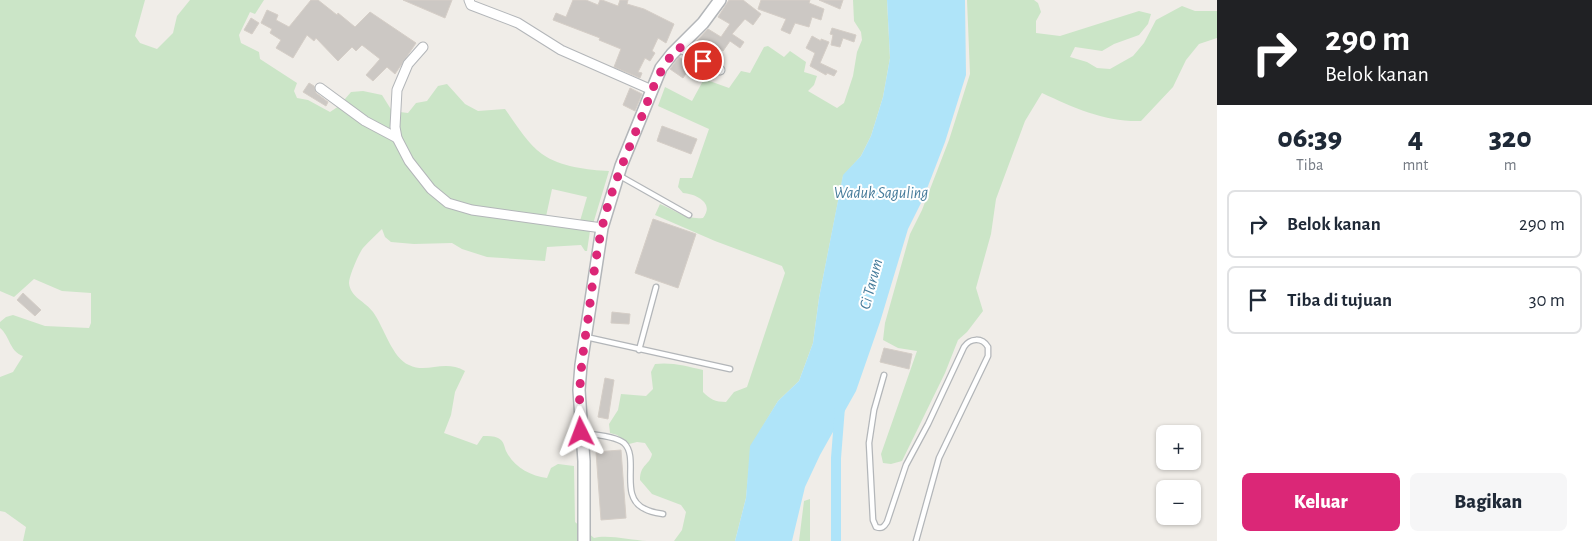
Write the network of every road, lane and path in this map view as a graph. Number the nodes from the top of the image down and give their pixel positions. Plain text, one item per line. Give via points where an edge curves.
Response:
1 (469, 0) edge
2 (719, 0) edge
3 (422, 47) dead end
4 (679, 47) junction
5 (720, 70) dead end
6 (320, 88) dead end
7 (652, 90) junction
8 (397, 138) junction
9 (618, 176) junction
10 (689, 215) dead end
11 (602, 228) junction
12 (656, 287) dead end
13 (585, 337) junction
14 (639, 350) junction
15 (730, 370) dead end
16 (884, 375) dead end
17 (581, 432) junction
18 (663, 514) dead end
19 (584, 541) edge
20 (916, 541) edge

1 - 7 street via 471,5 518,22 562,50
2 - 4 street via 703,23
3 - 8 street via 408,64 397,90
4 - 5 street
4 - 7 street via 661,68
6 - 8 street via 365,121
7 - 9 street
8 - 11 street via 420,176 448,203 472,210
9 - 10 lane
9 - 11 street
11 - 13 street
12 - 14 lane
13 - 14 lane
13 - 17 street via 579,390
14 - 15 lane
16 - 20 lane via 869,443 873,520 880,528 887,522 906,465 964,347 968,341 980,340 988,347 988,356 940,458
17 - 18 lane via 625,444 635,502 644,509
17 - 19 street

